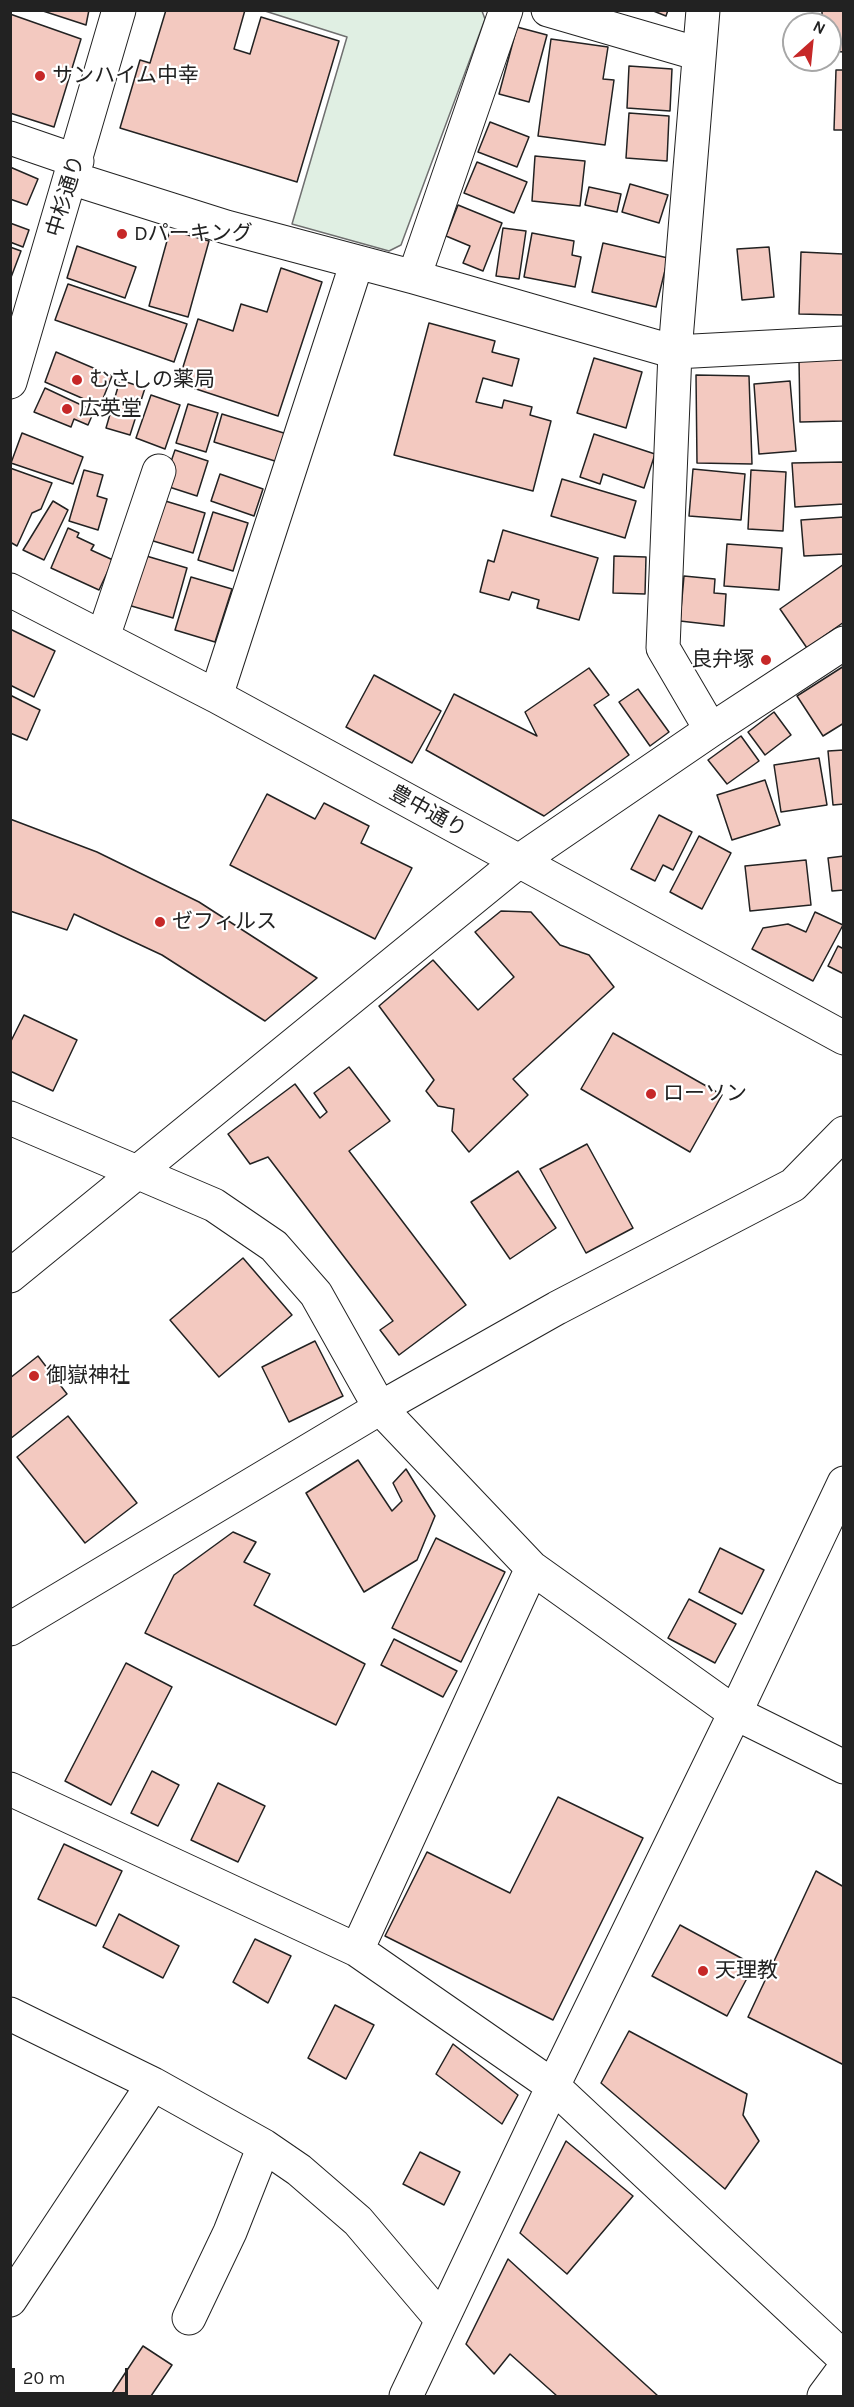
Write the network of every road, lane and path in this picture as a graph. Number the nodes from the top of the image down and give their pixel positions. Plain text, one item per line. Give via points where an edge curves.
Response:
1 (119, 10) edge
2 (506, 10) edge
3 (548, 10) edge
4 (703, 10) edge
5 (699, 54) junction
6 (10, 138) edge
7 (74, 170) junction
8 (357, 262) junction
9 (414, 277) junction
10 (843, 343) edge
11 (675, 351) junction
12 (10, 382) edge
13 (159, 471) dead end
14 (10, 590) edge
15 (103, 638) junction
16 (843, 643) edge
17 (216, 696) junction
18 (711, 730) junction
19 (519, 861) junction
20 (843, 1038) edge
21 (10, 1118) edge
22 (843, 1133) edge
23 (140, 1172) junction
24 (10, 1276) edge
25 (380, 1408) junction
26 (843, 1483) edge
27 (532, 1568) junction
28 (10, 1629) edge
29 (735, 1713) junction
30 (843, 1767) edge
31 (10, 1789) edge
32 (357, 1950) junction
33 (10, 2014) edge
34 (153, 2084) junction
35 (553, 2086) junction
36 (264, 2146) junction
37 (10, 2300) edge
38 (189, 2318) dead end
39 (442, 2320) junction
40 (843, 2358) edge
41 (843, 2368) edge
42 (406, 2397) edge
43 (824, 2397) edge

1 - 7 street, 中杉通り
2 - 9 street
3 - 5 street
4 - 5 street
5 - 11 street
6 - 7 street
7 - 8 street via 226,227
7 - 12 street, 中杉通り
8 - 9 street
8 - 17 street
9 - 11 street
10 - 11 street
11 - 18 street via 663,648
13 - 15 street
14 - 15 street, 豊中通り
15 - 17 street, 豊中通り
16 - 18 street
17 - 19 street, 豊中通り
18 - 19 street
19 - 20 street, 豊中通り
19 - 23 street
21 - 23 street
22 - 25 street via 793,1185 557,1308
23 - 24 street
23 - 25 street via 214,1205 274,1246 316,1294
25 - 27 street
25 - 28 street
26 - 29 street
27 - 29 street
27 - 32 street
29 - 30 street
29 - 35 street
31 - 32 street
32 - 35 street
33 - 34 street
34 - 36 street
34 - 37 street
35 - 39 street
35 - 40 street
36 - 38 street via 230,2232
36 - 39 street via 299,2170 358,2221
39 - 42 street
41 - 43 street

